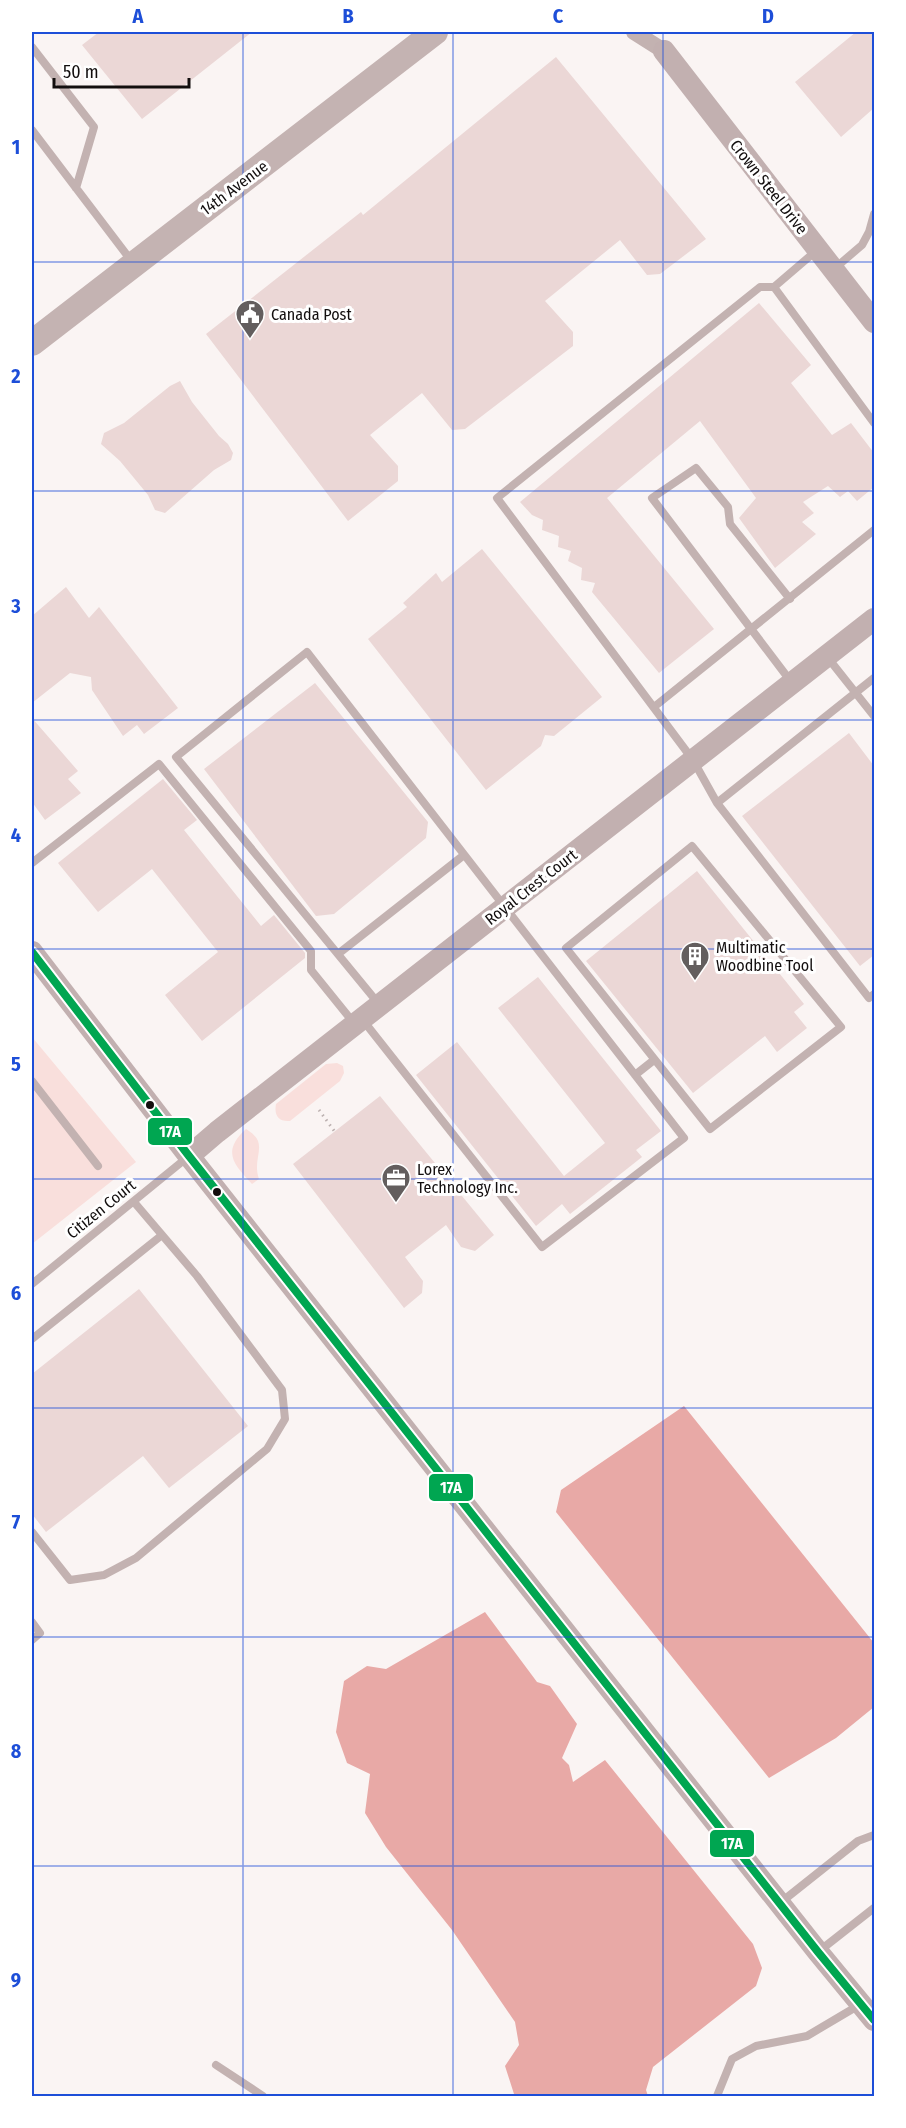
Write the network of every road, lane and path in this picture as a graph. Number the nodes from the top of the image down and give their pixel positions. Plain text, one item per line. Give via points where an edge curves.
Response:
1 (435, 32) edge
2 (634, 32) edge
3 (660, 41) edge
4 (32, 47) edge
5 (32, 130) edge
6 (76, 188) junction
7 (874, 217) edge
8 (817, 249) junction
9 (134, 265) junction
10 (833, 270) junction
11 (774, 287) junction
12 (874, 322) edge
13 (32, 343) edge
14 (874, 423) edge
15 (874, 530) edge
16 (790, 599) junction
17 (874, 619) edge
18 (752, 630) junction
19 (827, 656) junction
20 (874, 678) edge
21 (792, 683) junction
22 (856, 692) junction
23 (654, 707) junction
24 (874, 716) edge
25 (693, 760) junction
26 (717, 803) junction
27 (464, 855) junction
28 (32, 863) edge
29 (504, 908) junction
30 (32, 952) edge
31 (338, 954) junction
32 (874, 994) edge
33 (366, 1016) junction
34 (654, 1060) junction
35 (635, 1075) junction
36 (32, 1081) edge
37 (319, 1110) dead end
38 (335, 1132) dead end
39 (189, 1156) junction
40 (98, 1166) dead end
41 (134, 1202) junction
42 (162, 1235) junction
43 (32, 1284) edge
44 (32, 1339) edge
45 (32, 1532) edge
46 (32, 1622) edge
47 (32, 1640) edge
48 (874, 1835) edge
49 (779, 1903) junction
50 (874, 1908) edge
51 (818, 1952) junction
52 (868, 2012) edge
53 (216, 2065) dead end
54 (263, 2097) edge
55 (717, 2097) edge

1 - 9 main road, 14th Avenue
2 - 3 street, Crown Steel Drive
3 - 8 main road, Crown Steel Drive
4 - 6 lane via 94,126
5 - 6 lane
6 - 9 lane
7 - 10 lane via 862,245
8 - 10 main road, Crown Steel Drive
8 - 11 lane
9 - 13 main road, 14th Avenue
10 - 12 main road, Crown Steel Drive
11 - 14 lane
11 - 23 lane via 760,287 497,498
15 - 16 lane
16 - 18 lane
16 - 18 lane via 730,524 728,507 696,468 652,498
17 - 19 main road, Royal Crest Court
18 - 21 lane
18 - 23 lane
19 - 21 main road, Royal Crest Court
19 - 22 lane
20 - 22 lane
21 - 25 main road, Royal Crest Court
22 - 24 lane
22 - 26 lane
23 - 25 lane
25 - 26 lane
25 - 29 main road, Royal Crest Court
26 - 32 lane via 869,998
27 - 29 lane
27 - 31 lane
27 - 31 lane via 307,652 176,757
28 - 33 lane via 159,764 310,951 311,970
29 - 33 main road, Royal Crest Court
29 - 35 lane
30 - 39 main road
31 - 33 lane
33 - 35 lane via 542,1246 684,1138
33 - 39 main road, Royal Crest Court
34 - 34 lane via 566,948 692,846 841,1027 710,1129
34 - 35 lane
36 - 40 lane
37 - 38 path
39 - 41 lane, Citizen Court
39 - 49 main road
41 - 42 lane
41 - 43 lane, Citizen Court
42 - 44 lane
42 - 45 lane via 282,1390 285,1419 267,1449 136,1558 104,1575 70,1580
46 - 47 lane via 40,1633
48 - 49 lane via 858,1841
49 - 51 main road
50 - 51 lane
51 - 52 main road
52 - 55 lane via 807,2036 756,2046 732,2060
53 - 54 lane

